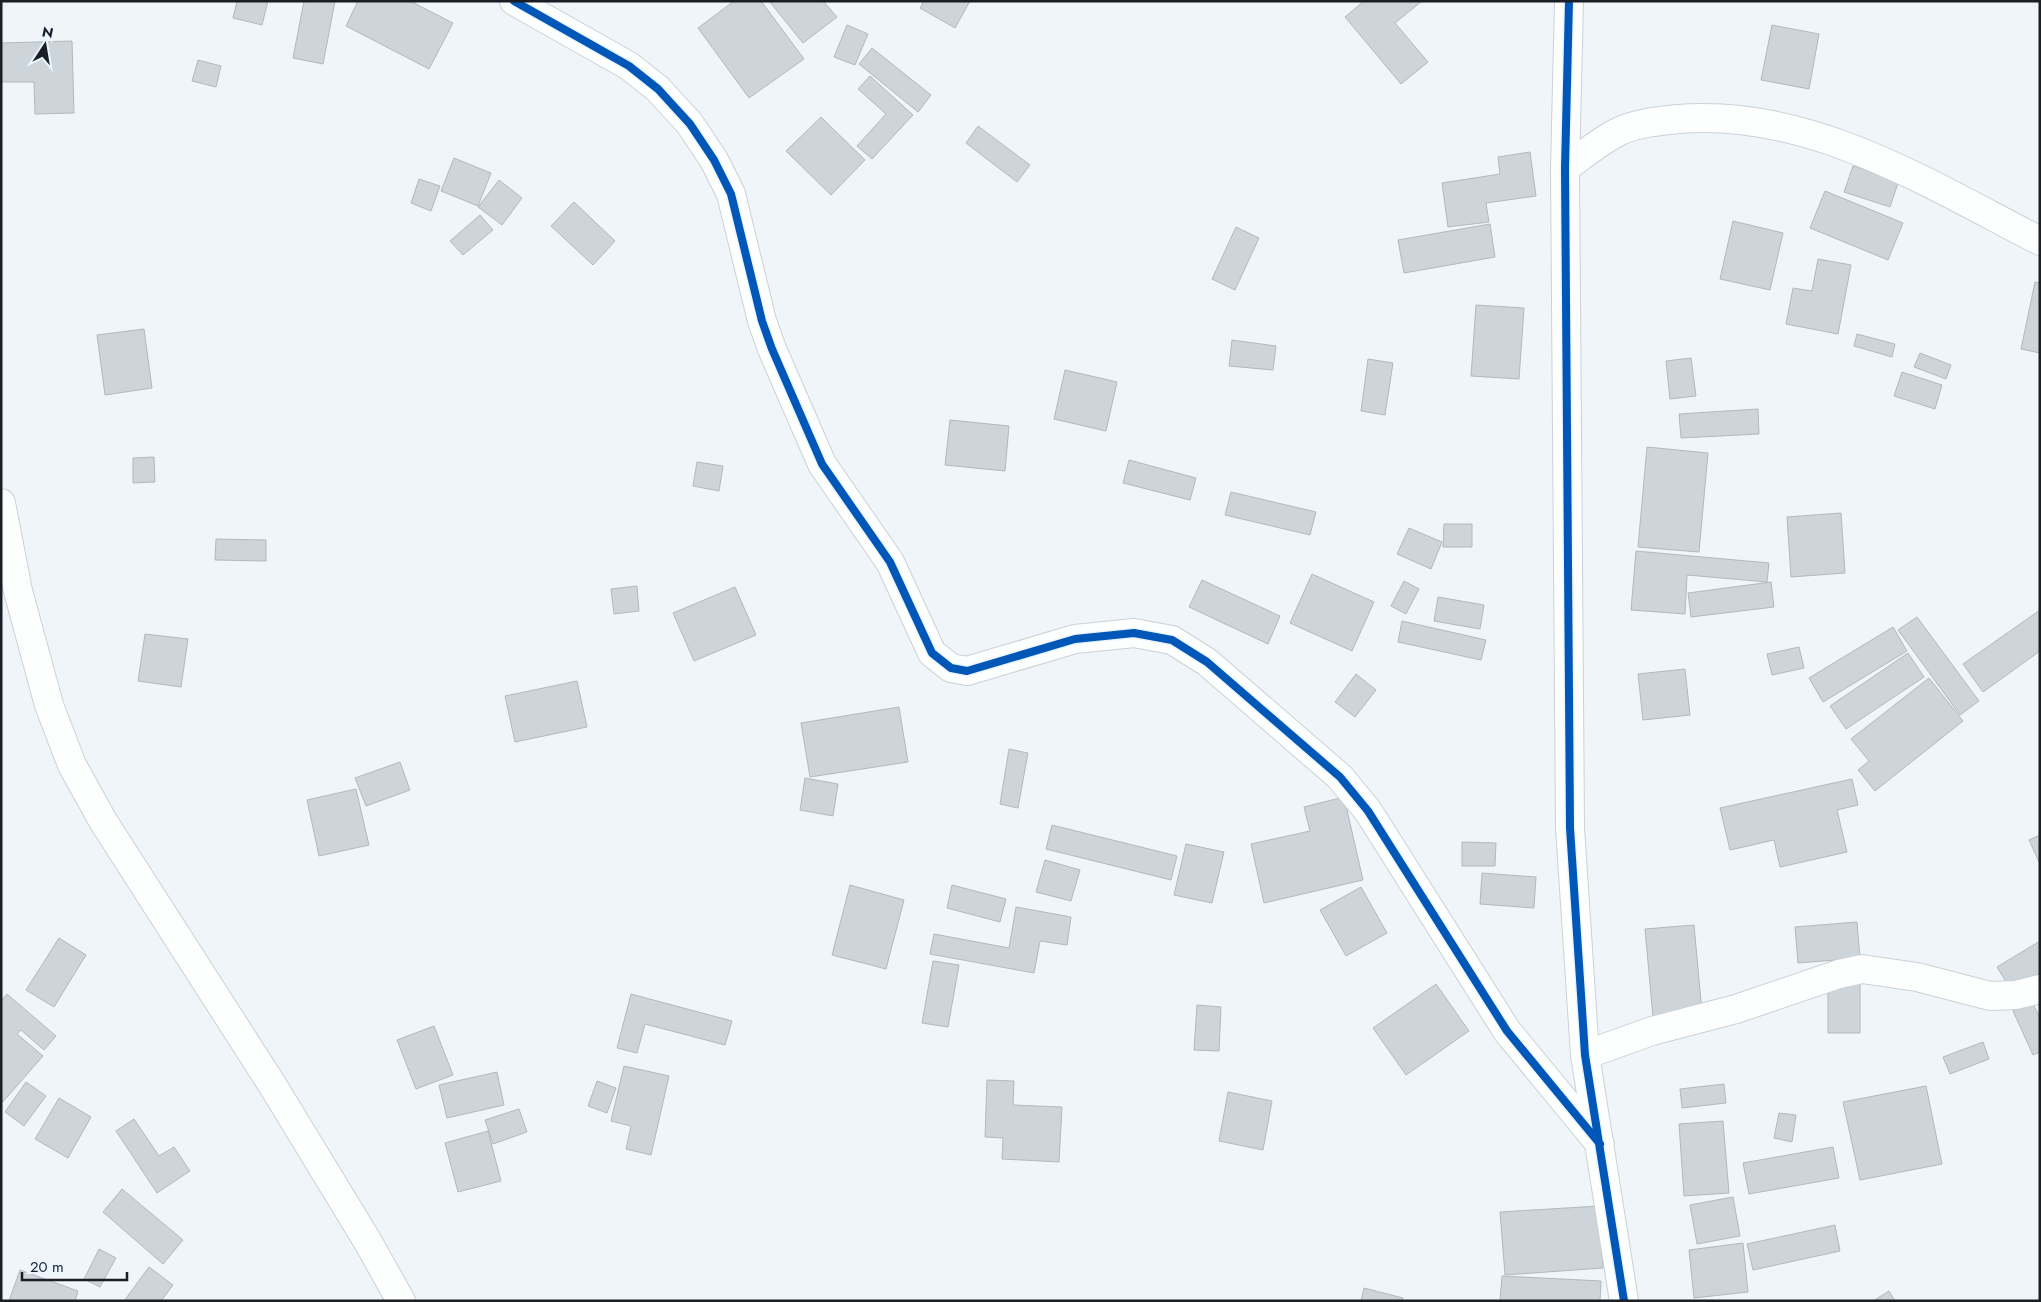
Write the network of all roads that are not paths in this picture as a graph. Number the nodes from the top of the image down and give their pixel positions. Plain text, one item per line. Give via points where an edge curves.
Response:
1 (514, 1) edge
2 (1566, 4) edge
3 (1565, 168) junction
4 (2040, 241) edge
5 (1, 503) edge
6 (2040, 989) edge
7 (1585, 1055) junction
8 (1600, 1144) junction
9 (401, 1301) edge
10 (1624, 1301) edge

1 - 8 street via 629,66 658,89 690,124 714,160 731,194 762,321 787,388 822,464 890,562 932,653 951,668 967,671 1075,639 1134,634 1172,640 1208,662 1340,777 1368,811 1507,1031
2 - 3 street
3 - 4 street via 1620,131 1660,121 1723,117 1745,119 1790,128 1854,148
3 - 7 street via 1570,828
5 - 9 street via 18,591 44,686 72,765 103,821 273,1086
6 - 7 street via 2016,995 1990,996 1862,968 1736,1009 1652,1031
7 - 8 street
8 - 10 street

